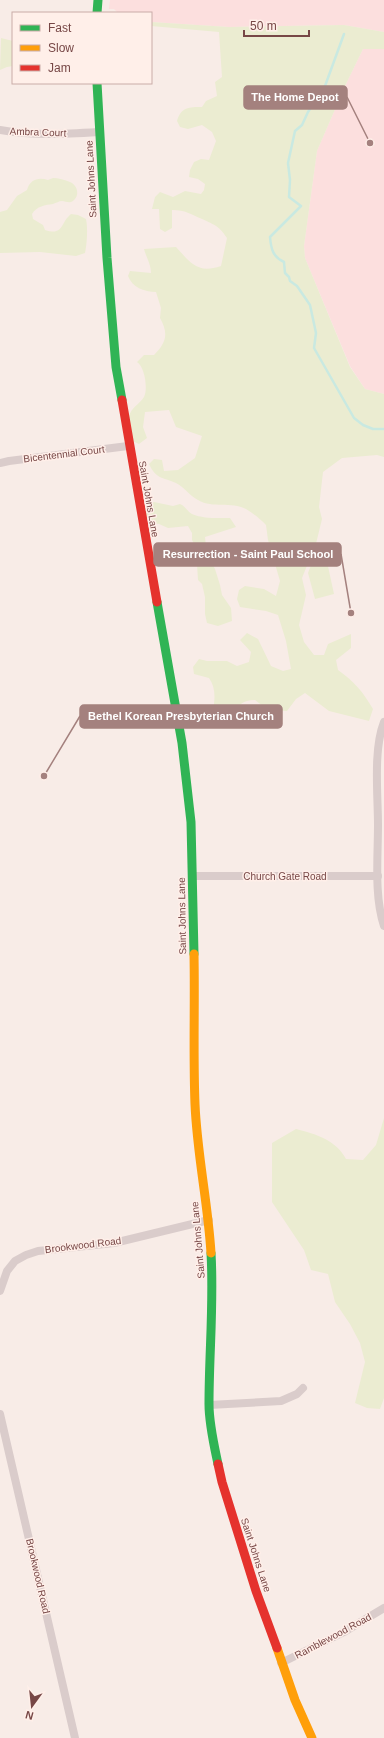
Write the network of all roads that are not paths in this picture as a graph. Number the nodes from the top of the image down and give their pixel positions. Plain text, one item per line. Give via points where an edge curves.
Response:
1 (98, 0) edge
2 (97, 12) edge
3 (97, 84) edge
4 (0, 130) edge
5 (99, 132) junction
6 (128, 446) junction
7 (0, 463) edge
8 (384, 722) edge
9 (192, 876) junction
10 (378, 876) junction
11 (384, 926) edge
12 (209, 1220) junction
13 (0, 1291) edge
14 (303, 1388) dead end
15 (210, 1405) junction
16 (0, 1414) edge
17 (384, 1608) edge
18 (281, 1662) junction
19 (75, 1738) edge
20 (312, 1738) edge

1 - 2 street
3 - 5 street, Saint Johns Lane
4 - 5 street, Ambra Court via 53,134
5 - 6 street, Saint Johns Lane via 113,341
6 - 7 street, Bicentennial Court
6 - 9 street, Saint Johns Lane via 182,743 191,822
8 - 10 street via 378,752
9 - 10 street, Church Gate Road
9 - 12 street, Saint Johns Lane via 195,1098
10 - 11 street via 379,902
12 - 13 street, Brookwood Road via 114,1243 38,1251 26,1255 15,1261 7,1271
12 - 15 street, Saint Johns Lane via 213,1282
14 - 15 street via 298,1394 281,1400
15 - 18 street, Saint Johns Lane via 212,1433 222,1482
16 - 19 street, Brookwood Road
17 - 18 street, Ramblewood Road via 344,1632
18 - 20 street, Saint Johns Lane

